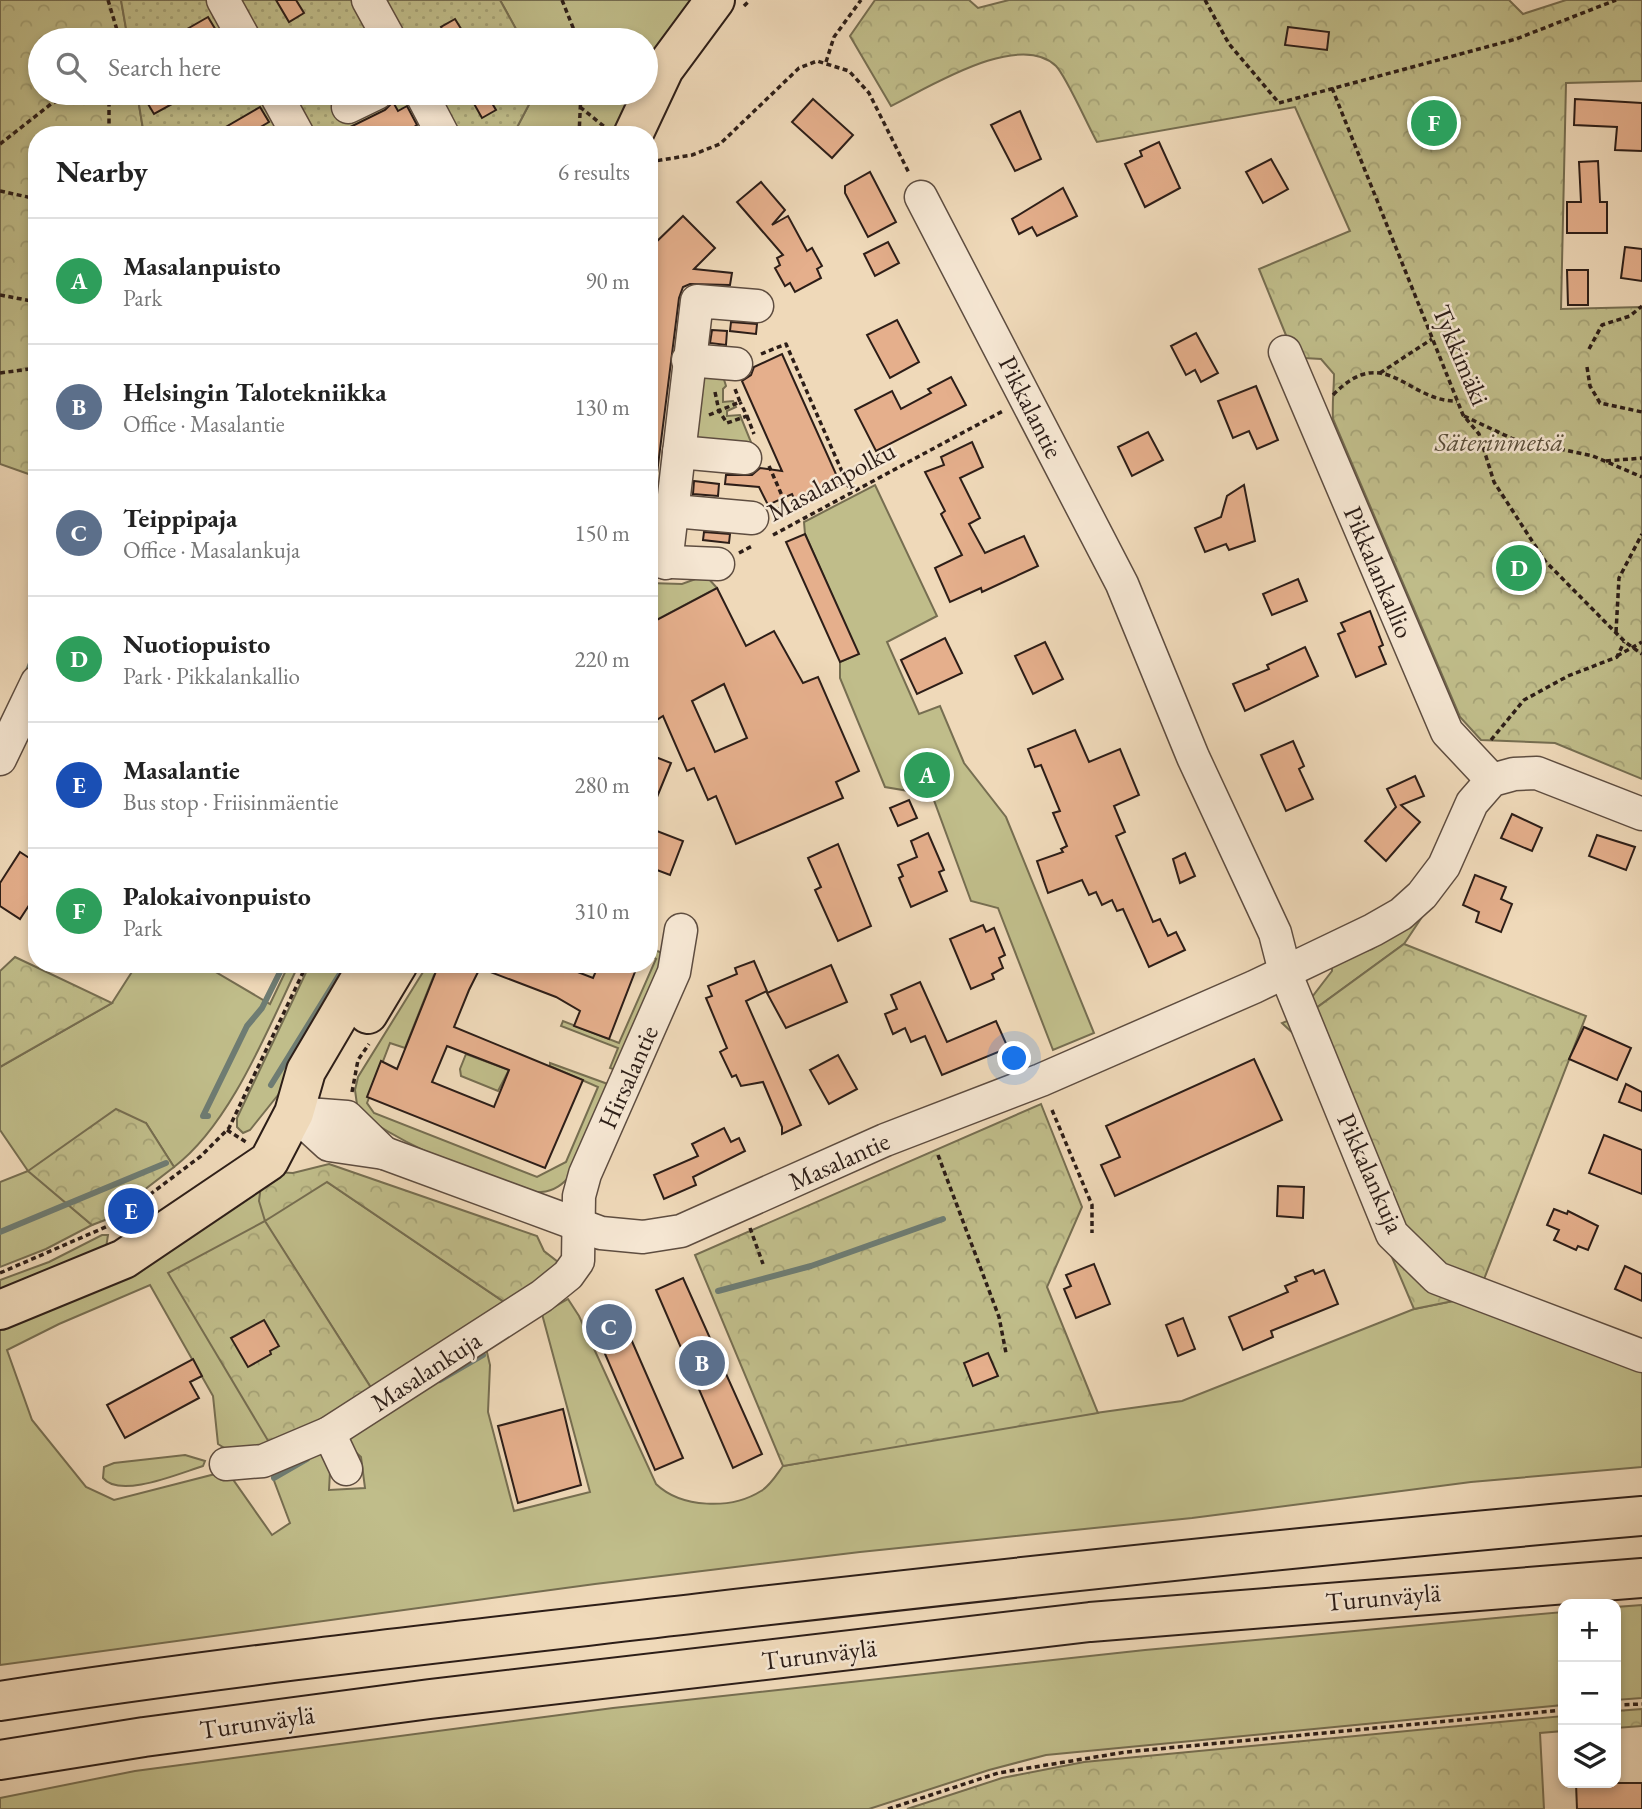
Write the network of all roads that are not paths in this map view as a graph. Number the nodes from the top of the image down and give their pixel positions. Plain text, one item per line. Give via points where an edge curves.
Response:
1 (223, 0) edge
2 (368, 0) edge
3 (715, 0) edge
4 (239, 28) edge
5 (383, 28) edge
6 (658, 86) edge
7 (282, 105) edge
8 (352, 105) edge
9 (427, 105) edge
10 (651, 105) edge
11 (348, 107) dead end
12 (293, 126) edge
13 (438, 126) edge
14 (644, 126) edge
15 (921, 197) road end
16 (757, 306) dead end
17 (1286, 352) dead end
18 (688, 360) junction
19 (730, 370) road end
20 (679, 452) junction
21 (745, 458) dead end
22 (674, 511) junction
23 (758, 533) road end
24 (658, 562) edge
25 (718, 564) road end
26 (28, 700) edge
27 (0, 758) edge
28 (1492, 780) junction
29 (1642, 814) edge
30 (681, 930) dead end
31 (1285, 972) junction
32 (364, 973) edge
33 (392, 973) edge
34 (294, 1113) junction
35 (580, 1226) junction
36 (0, 1310) edge
37 (1642, 1356) edge
38 (329, 1433) junction
39 (226, 1464) dead end
40 (346, 1469) dead end
41 (1642, 1517) edge
42 (1642, 1578) edge
43 (0, 1701) edge
44 (144, 1737) junction
45 (0, 1760) edge
46 (0, 1780) edge

1 - 4 street
2 - 5 street
3 - 6 main road via 664,69
7 - 12 street
8 - 11 street
9 - 13 street
10 - 14 main road
15 - 31 street, Pikkalantie via 1122,584 1193,758 1275,933
16 - 18 street via 696,301
17 - 28 street, Pikkalankallio via 1447,732
18 - 19 street
18 - 20 street
20 - 21 street
20 - 22 street
22 - 23 street
22 - 24 street
24 - 25 street
26 - 27 street
28 - 29 street via 1537,773
28 - 31 street, Masalantie via 1472,803 1444,866 1415,901 1373,930
30 - 35 street, Hirsalantie via 674,972 585,1174 579,1196
31 - 35 street, Masalantie via 681,1231 620,1236
31 - 37 street, Pikkalankuja via 1392,1234 1437,1278
32 - 34 main road via 306,1070
33 - 34 main road via 326,1081
34 - 35 street, Masalantie via 347,1117 384,1153
34 - 36 main road via 269,1161 184,1220 124,1259
35 - 38 street, Masalankuja via 578,1261 568,1275
38 - 39 street, Masalankuja via 263,1461
38 - 40 street
41 - 43 main road, Turunväylä via 1043,1574 418,1645
42 - 44 main road, Turunväylä via 1090,1622
44 - 45 main road, Turunväylä
44 - 46 main road

